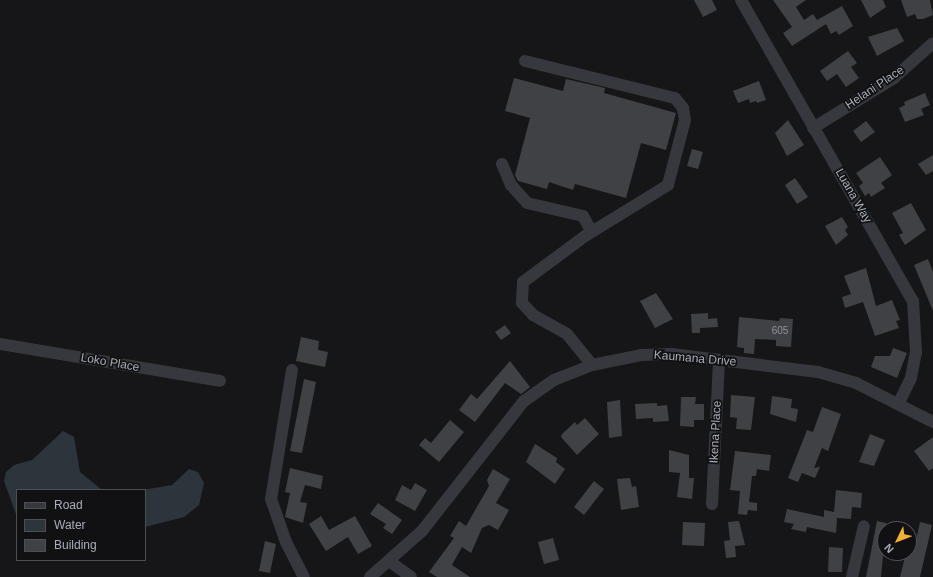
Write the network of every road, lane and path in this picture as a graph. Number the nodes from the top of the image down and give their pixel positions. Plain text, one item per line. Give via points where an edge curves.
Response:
1 (740, 0) edge
2 (933, 43) edge
3 (526, 61) dead end
4 (813, 128) junction
5 (502, 164) dead end
6 (592, 232) junction
7 (0, 344) edge
8 (719, 360) junction
9 (592, 364) junction
10 (292, 370) dead end
11 (220, 381) dead end
12 (899, 403) junction
13 (933, 422) edge
14 (712, 504) dead end
15 (864, 526) dead end
16 (389, 562) junction
17 (304, 577) edge
18 (370, 577) edge
19 (410, 577) edge
20 (852, 577) edge

1 - 4 street, Luana Way
2 - 4 street, Helani Place via 894,78
3 - 6 street via 675,98 683,108 685,120 668,185
4 - 12 street, Luana Way via 913,301 916,352 911,378
5 - 6 street via 511,185 527,203 583,216
6 - 9 street via 523,282 522,303 534,315 567,334
7 - 11 street, Loko Place
8 - 9 street, Kaumana Drive via 671,354 641,355
8 - 12 street, Kaumana Drive via 818,372 856,383
8 - 14 street, Ikena Place
9 - 16 street, Kaumana Drive via 554,380 524,401 434,517
10 - 17 street via 271,499 286,542
12 - 13 street, Kaumana Drive
15 - 20 street
16 - 18 street, Kaumana Drive
16 - 19 street

